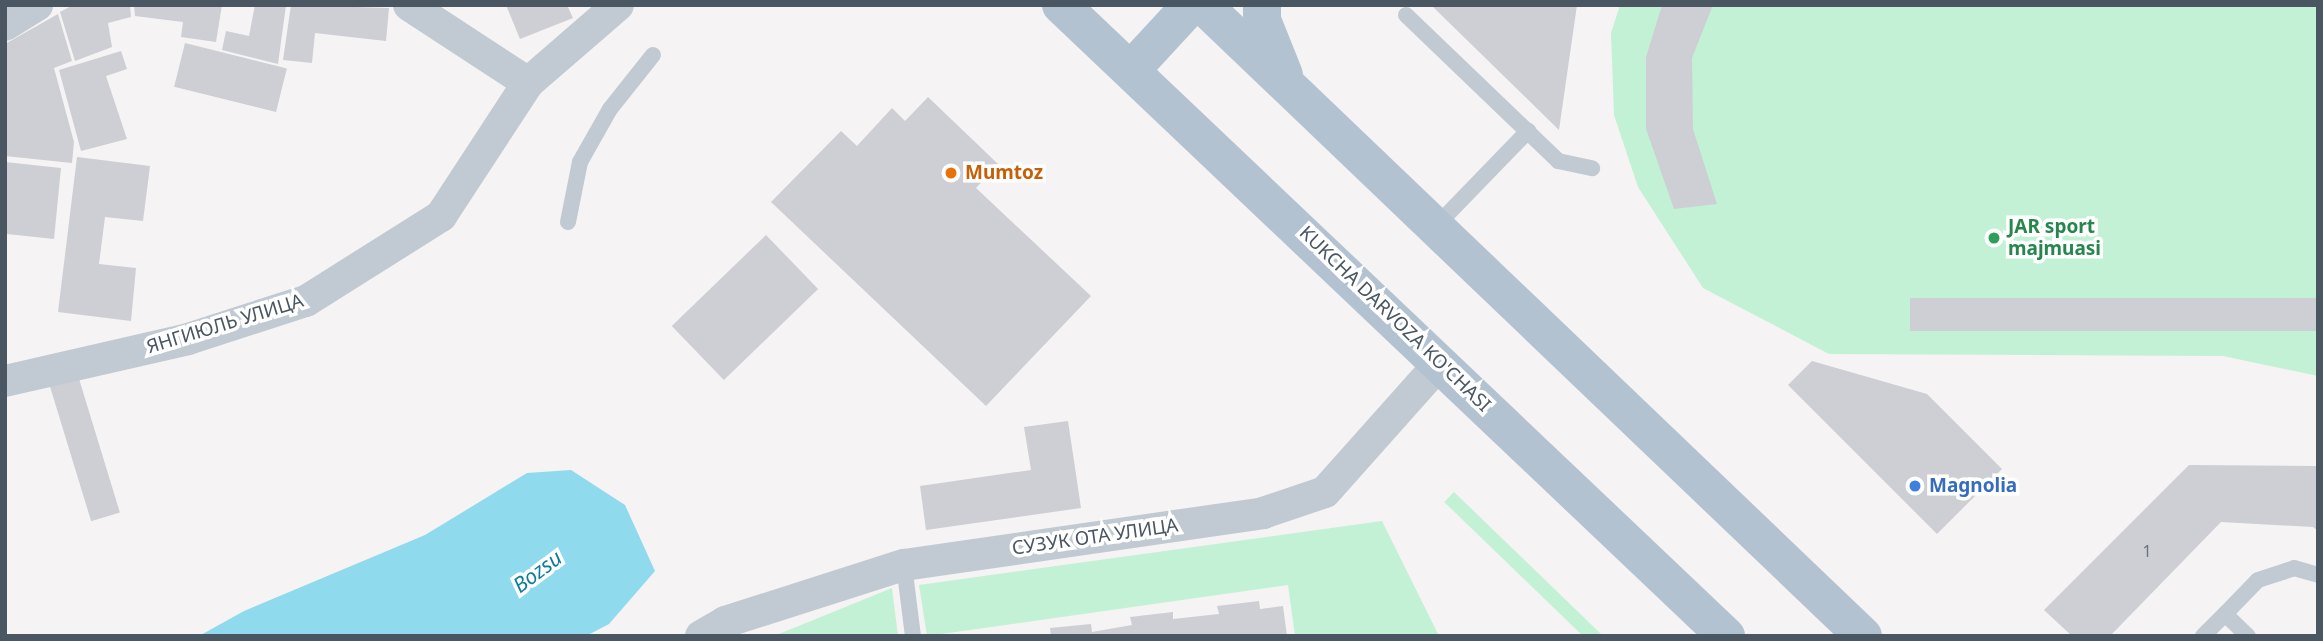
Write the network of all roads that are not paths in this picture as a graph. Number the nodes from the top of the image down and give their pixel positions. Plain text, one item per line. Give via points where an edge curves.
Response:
1 (37, 5) edge
2 (409, 5) edge
3 (618, 5) edge
4 (1191, 5) edge
5 (1203, 5) edge
6 (1262, 5) edge
7 (1074, 9) edge
8 (1406, 15) dead end
9 (5, 25) edge
10 (653, 55) dead end
11 (1131, 70) junction
12 (528, 83) junction
13 (1291, 90) junction
14 (1528, 131) junction
15 (1592, 169) dead end
16 (568, 222) dead end
17 (1435, 227) junction
18 (1441, 362) junction
19 (5, 381) edge
20 (904, 565) junction
21 (2318, 575) edge
22 (2225, 614) junction
23 (701, 636) edge
24 (913, 636) edge
25 (1727, 636) edge
26 (1863, 636) edge
27 (2203, 636) edge
28 (2248, 636) edge

1 - 9 street
2 - 12 street
3 - 12 street, ЯНГИЮЛЬ УЛИЦА
4 - 11 main road
5 - 13 main road
6 - 13 main road via 1273,54
7 - 11 main road, KUKCHA DARVOZA KO'CHASI
8 - 14 lane
10 - 16 lane via 610,109 580,162
11 - 18 main road, KUKCHA DARVOZA KO'CHASI
12 - 19 street, ЯНГИЮЛЬ УЛИЦА via 441,216 306,301 188,339
13 - 17 main road
14 - 15 lane via 1558,161
14 - 17 lane
17 - 26 main road
18 - 20 street, СУЗУК ОТА УЛИЦА via 1325,492 1263,513
18 - 25 main road, KUKCHA DARVOZA KO'CHASI
20 - 23 street, СУЗУК ОТА УЛИЦА via 725,622
20 - 24 lane
21 - 22 lane via 2294,568 2258,580
22 - 27 lane
22 - 28 lane

